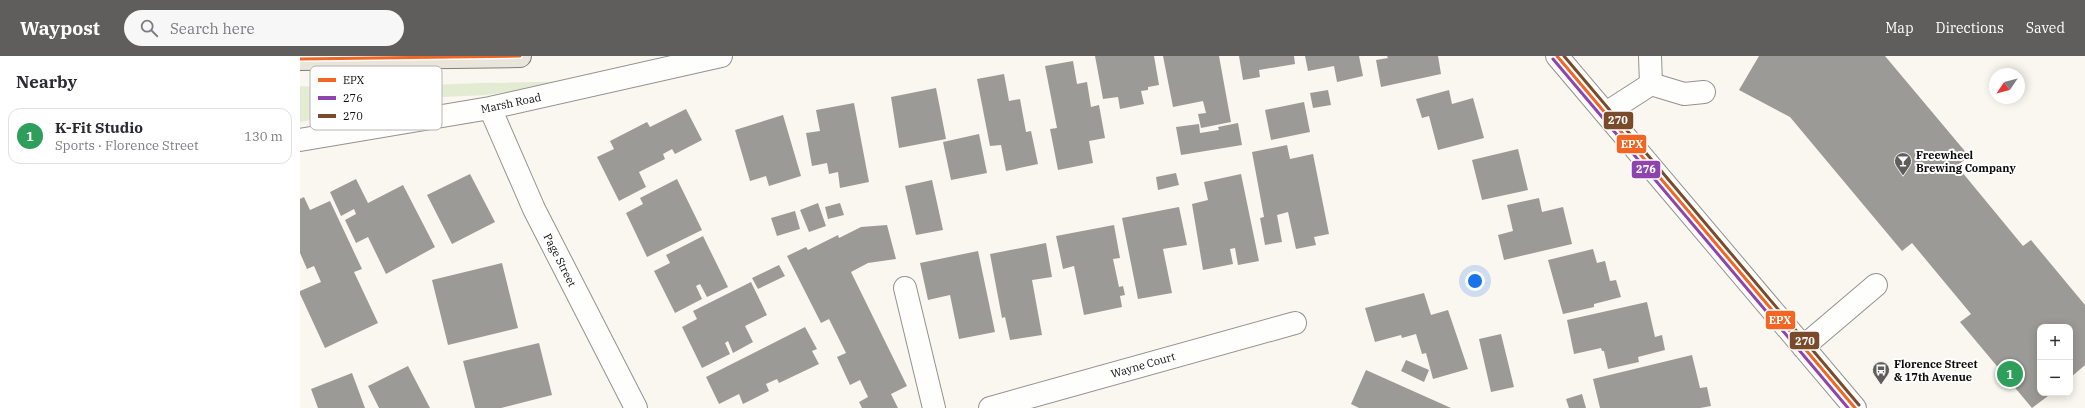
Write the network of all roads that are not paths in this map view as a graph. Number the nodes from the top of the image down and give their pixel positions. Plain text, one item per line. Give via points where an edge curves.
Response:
1 (520, 56) edge
2 (721, 56) edge
3 (1557, 56) edge
4 (1650, 56) edge
5 (300, 58) edge
6 (1651, 84) junction
7 (1704, 92) dead end
8 (490, 108) junction
9 (1606, 114) junction
10 (442, 116) edge
11 (359, 130) edge
12 (300, 140) edge
13 (1876, 285) dead end
14 (905, 288) dead end
15 (1295, 322) dead end
16 (1803, 347) junction
17 (636, 408) edge
18 (934, 408) edge
19 (990, 408) edge
20 (1855, 408) edge

1 - 5 main road
2 - 8 street, Marsh Road
3 - 9 street
4 - 6 street
6 - 7 street via 1684,94
6 - 9 street
8 - 10 street, Marsh Road
8 - 17 street, Page Street via 534,209
9 - 16 street
11 - 12 street, Marsh Road
13 - 16 street
14 - 18 street
15 - 19 street, Wayne Court
16 - 20 street

